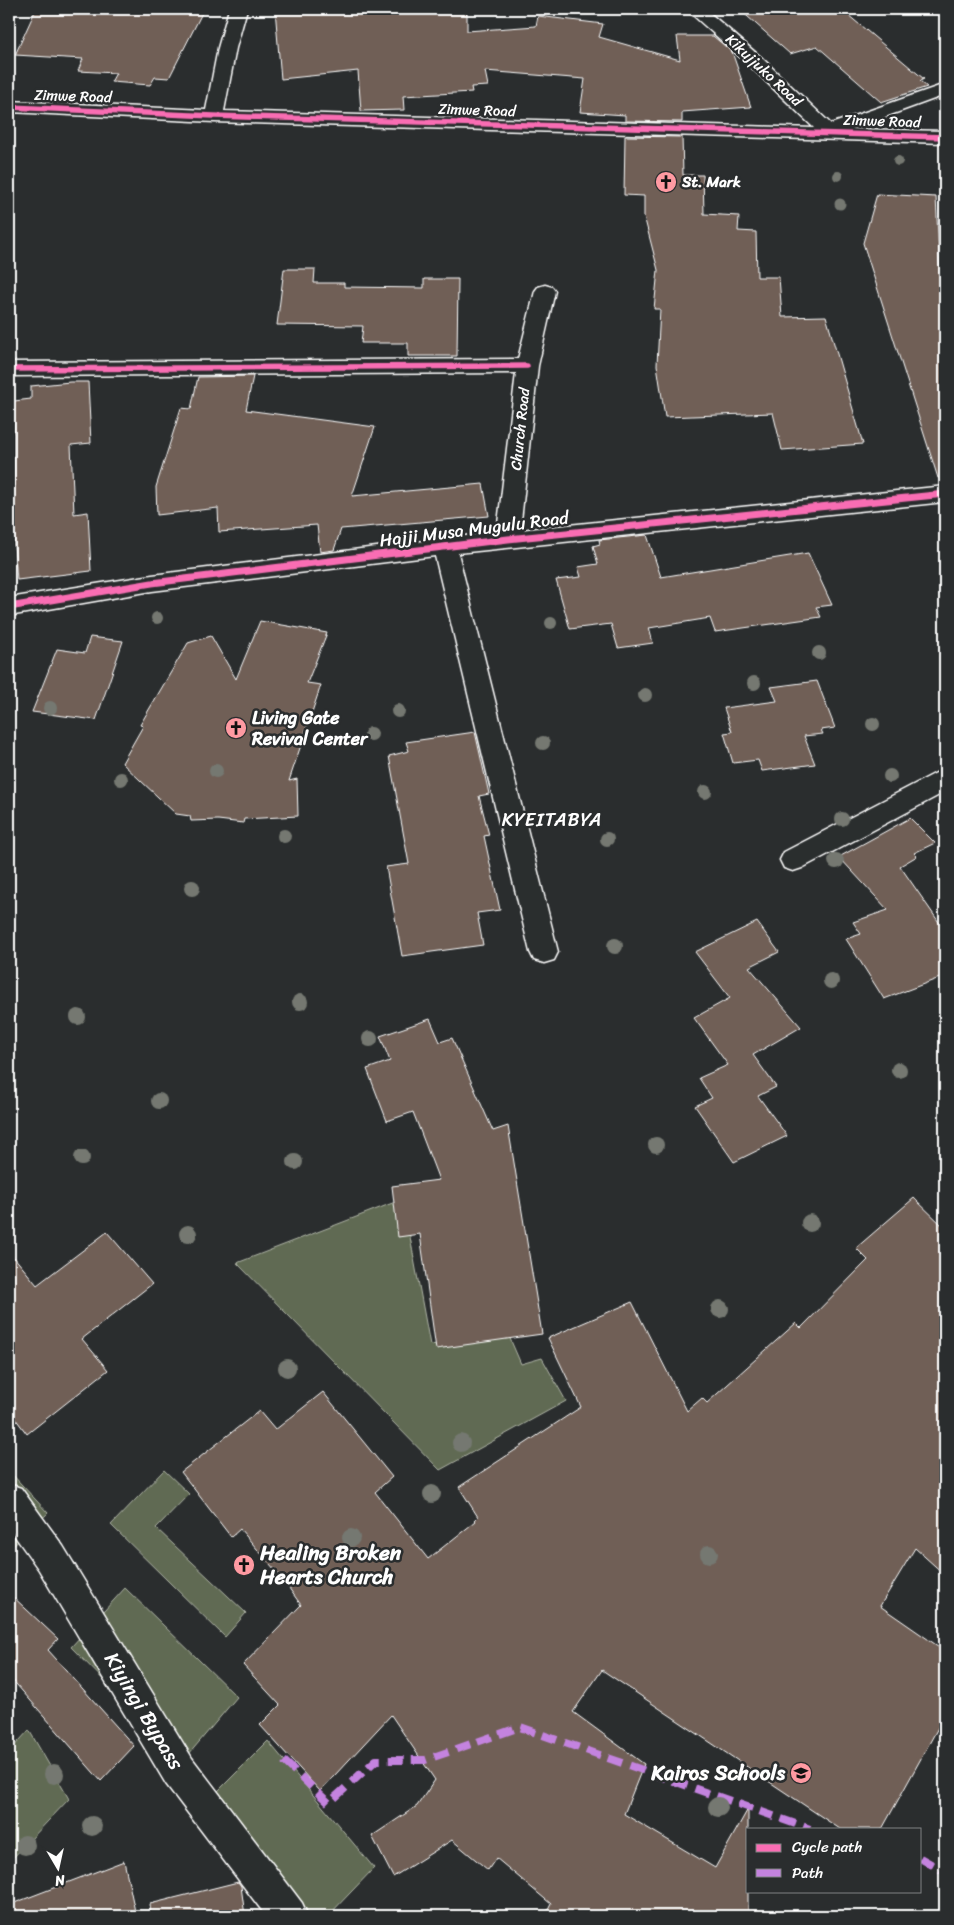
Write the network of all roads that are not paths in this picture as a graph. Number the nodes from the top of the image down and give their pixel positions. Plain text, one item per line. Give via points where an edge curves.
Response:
1 (238, 9) edge
2 (695, 9) edge
3 (945, 89) edge
4 (9, 107) edge
5 (214, 116) junction
6 (830, 132) junction
7 (945, 137) edge
8 (545, 291) dead end
9 (527, 366) junction
10 (9, 369) edge
11 (943, 500) edge
12 (508, 539) junction
13 (444, 548) junction
14 (9, 607) edge
15 (945, 780) edge
16 (793, 860) dead end
17 (544, 952) dead end
18 (9, 1500) edge
19 (289, 1916) edge

1 - 5 street via 220,74
2 - 6 street, Kikujjuko Road
3 - 6 street
4 - 5 street, Zimwe Road
5 - 6 street, Zimwe Road
6 - 7 street, Zimwe Road
8 - 9 street, Church Road
9 - 10 street
9 - 12 street, Church Road
11 - 12 street, Hajji Musa Mugulu Road
12 - 13 street, Hajji Musa Mugulu Road
13 - 14 street, Hajji Musa Mugulu Road via 152,583
13 - 17 street
15 - 16 street
18 - 19 street, Kiyingi Bypass via 51,1558 179,1771

